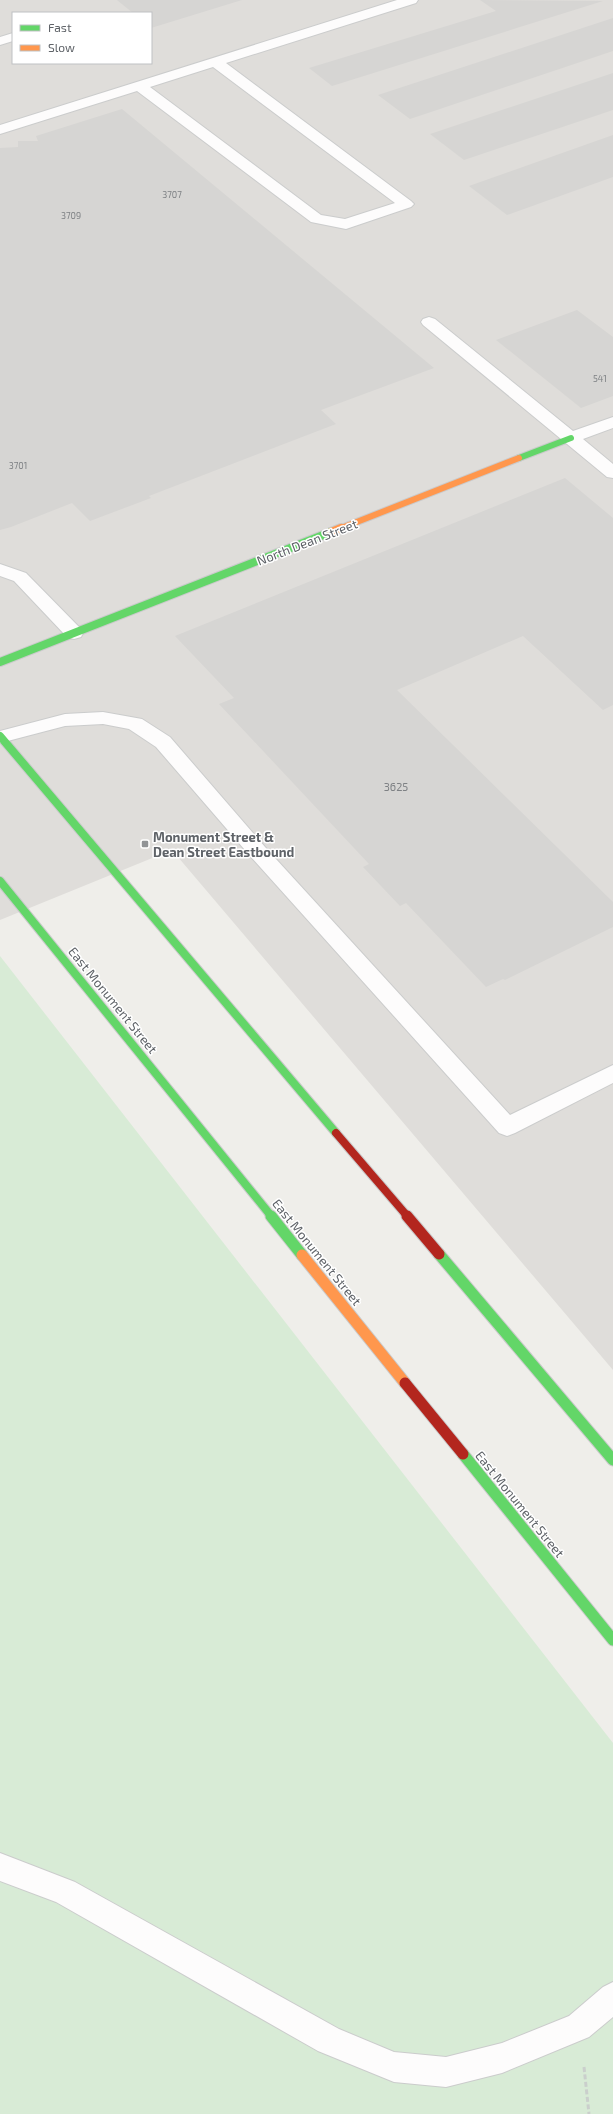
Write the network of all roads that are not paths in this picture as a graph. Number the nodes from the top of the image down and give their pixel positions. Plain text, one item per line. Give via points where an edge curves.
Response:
1 (411, 0) edge
2 (12, 37) edge
3 (0, 41) edge
4 (215, 62) junction
5 (140, 86) junction
6 (0, 130) edge
7 (429, 322) dead end
8 (613, 422) edge
9 (571, 438) junction
10 (613, 473) edge
11 (0, 570) edge
12 (74, 634) junction
13 (0, 662) edge
14 (1, 736) edge
15 (0, 881) edge
16 (613, 1073) edge
17 (613, 1460) edge
18 (613, 1640) edge
19 (0, 1868) edge
20 (613, 1997) edge

1 - 4 lane
2 - 3 lane
4 - 5 lane
4 - 5 lane via 406,204 346,224 316,219
5 - 6 lane
7 - 9 lane
8 - 9 lane, North Dean Street
9 - 10 lane
9 - 12 main road, North Dean Street
11 - 12 lane via 20,577
12 - 13 main road, North Dean Street
14 - 16 lane via 65,720 103,718 135,724 163,742 258,852 507,1127
14 - 17 main road
15 - 18 main road, East Monument Street
19 - 20 lane via 65,1892 329,2040 394,2067 446,2072 502,2058 579,2027

